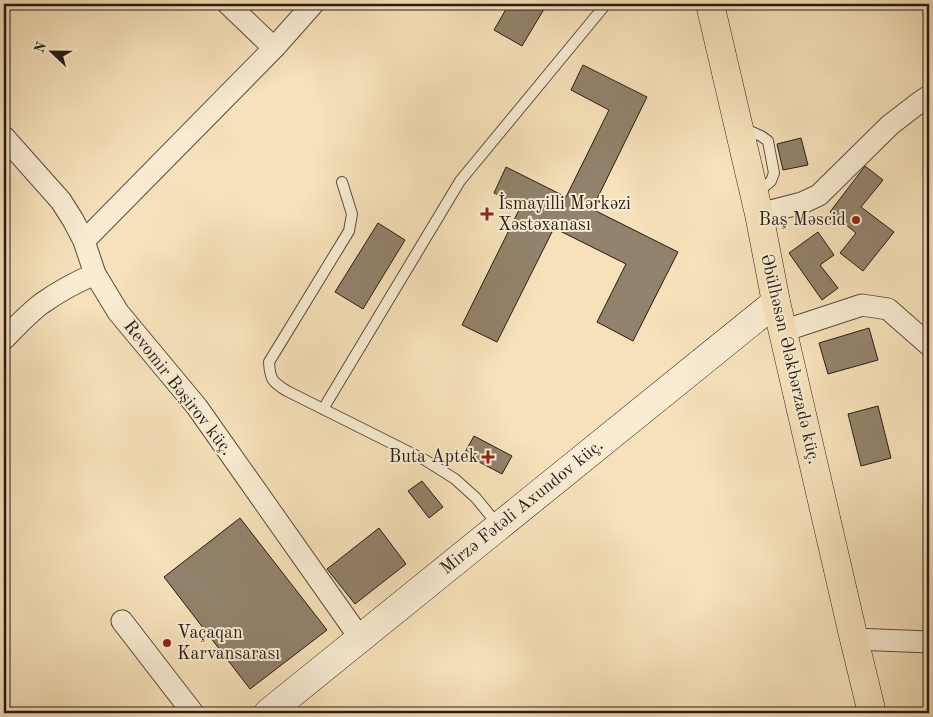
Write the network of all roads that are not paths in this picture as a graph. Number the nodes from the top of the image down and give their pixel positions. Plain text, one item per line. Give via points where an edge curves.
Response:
1 (228, 4) edge
2 (313, 4) edge
3 (606, 4) edge
4 (710, 4) edge
5 (274, 48) junction
6 (929, 96) edge
7 (4, 137) edge
8 (342, 182) dead end
9 (756, 205) junction
10 (84, 241) junction
11 (95, 274) junction
12 (776, 302) junction
13 (783, 331) junction
14 (4, 339) edge
15 (929, 345) edge
16 (322, 408) junction
17 (499, 526) junction
18 (122, 621) dead end
19 (360, 638) junction
20 (854, 639) junction
21 (929, 642) edge
22 (193, 713) edge
23 (268, 713) edge
24 (872, 713) edge

1 - 5 street
2 - 5 street
3 - 16 lane via 460,181
4 - 9 main road, Əbülhəsən Ələkbərzadə küç.
5 - 10 street
6 - 9 street via 890,125 819,195 802,203
7 - 10 street, Revomir Bəşirov küç. via 61,201
8 - 16 lane via 352,214 349,231 269,362 274,383
9 - 12 main road, Əbülhəsən Ələkbərzadə küç.
10 - 11 street, Revomir Bəşirov küç.
11 - 14 street via 45,302
11 - 19 street, Revomir Bəşirov küç. via 118,312 197,407
12 - 13 main road, Əbülhəsən Ələkbərzadə küç.
12 - 17 main road, Mirzə Fətəli Axundov küç.
13 - 15 street via 862,305 888,309
13 - 20 main road, Əbülhəsən Ələkbərzadə küç.
16 - 17 lane via 425,460 455,479
17 - 19 main road, Mirzə Fətəli Axundov küç.
18 - 22 street
19 - 23 main road, Mirzə Fətəli Axundov küç.
20 - 21 street
20 - 24 main road, Əbülhəsən Ələkbərzadə küç.

